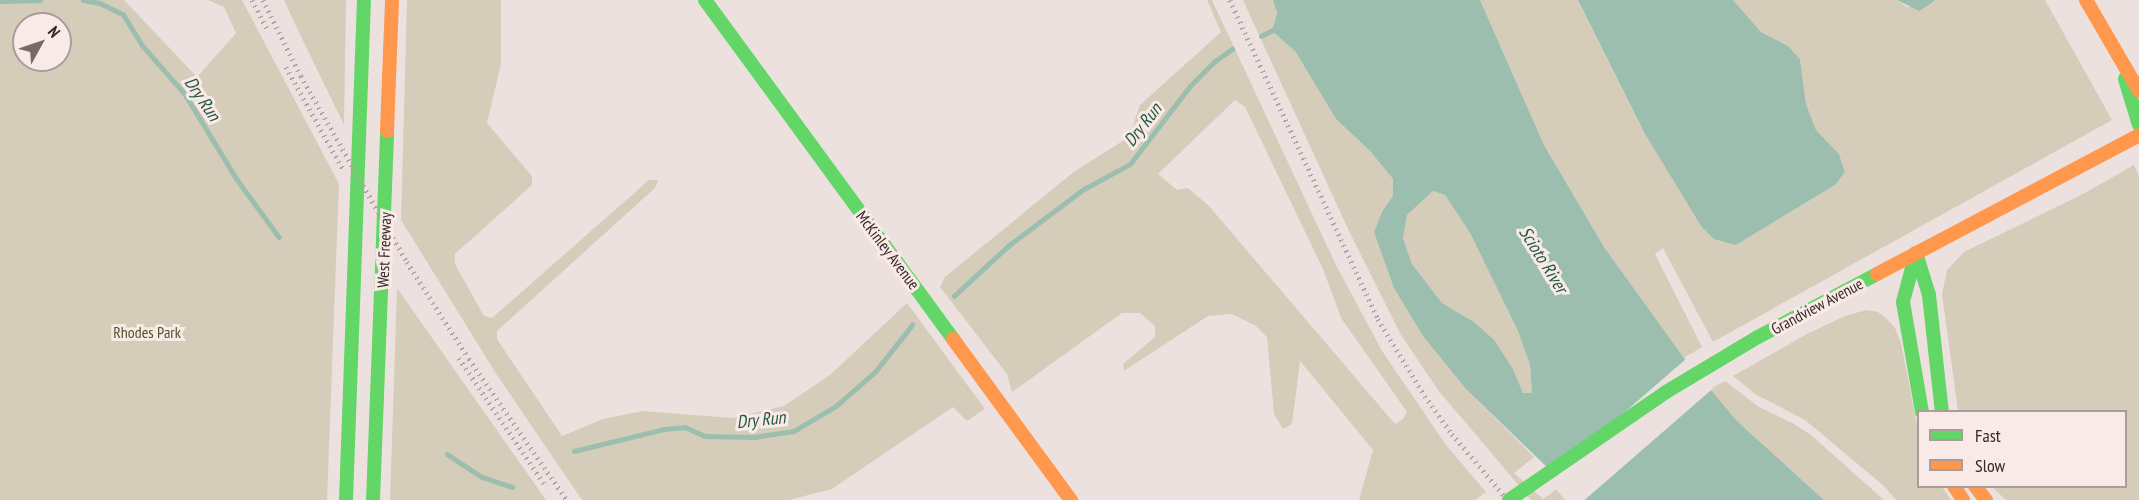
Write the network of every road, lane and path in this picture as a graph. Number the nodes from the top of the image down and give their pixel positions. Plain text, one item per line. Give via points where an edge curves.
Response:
1 (364, 0) edge
2 (392, 0) edge
3 (705, 0) edge
4 (2086, 0) edge
5 (2118, 52) junction
6 (2139, 91) edge
7 (2139, 125) edge
8 (2139, 135) edge
9 (1916, 253) junction
10 (1922, 410) edge
11 (1942, 410) edge
12 (1977, 488) edge
13 (346, 500) edge
14 (374, 500) edge
15 (1071, 500) edge
16 (1509, 500) edge
17 (1986, 500) edge

1 - 13 main road, West Freeway
2 - 14 main road, West Freeway
3 - 15 main road, McKinley Avenue
4 - 5 main road
5 - 6 main road
5 - 7 main road
8 - 9 main road, Grandview Avenue
9 - 10 main road via 1904,302
9 - 11 main road via 1929,295
9 - 16 main road, Grandview Avenue via 1758,337 1656,398
12 - 17 main road

